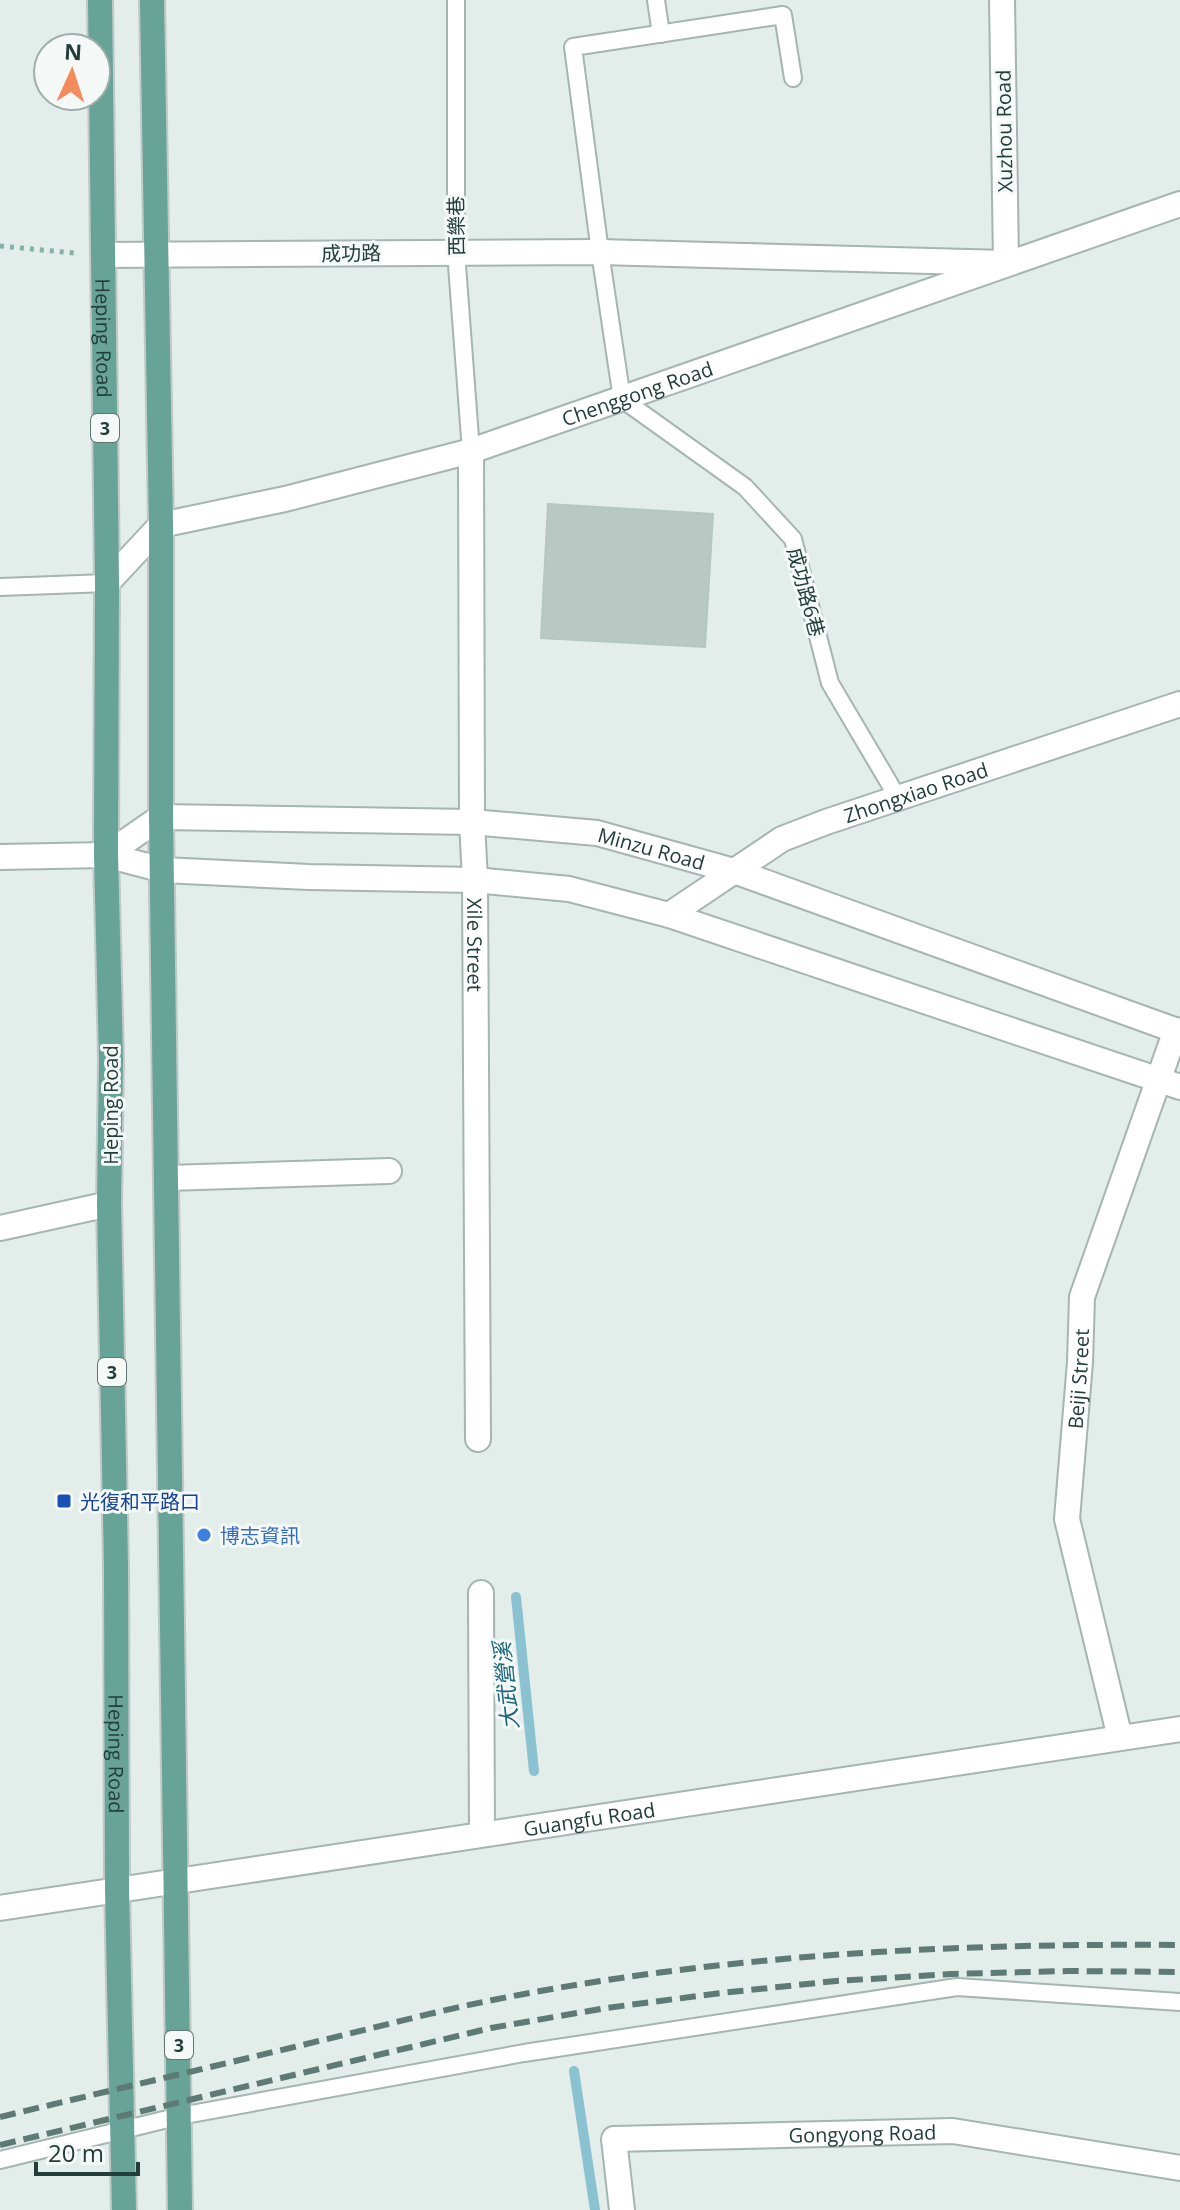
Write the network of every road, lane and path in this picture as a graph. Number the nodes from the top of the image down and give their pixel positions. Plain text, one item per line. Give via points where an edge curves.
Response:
1 (100, 0) edge
2 (152, 0) edge
3 (456, 0) edge
4 (656, 0) edge
5 (1002, 0) edge
6 (661, 34) junction
7 (793, 78) dead end
8 (1180, 204) edge
9 (0, 246) edge
10 (456, 252) junction
11 (600, 252) junction
12 (103, 255) junction
13 (155, 255) junction
14 (1006, 263) junction
15 (622, 399) junction
16 (471, 451) junction
17 (161, 525) junction
18 (107, 583) junction
19 (0, 587) edge
20 (1180, 704) edge
21 (898, 798) junction
22 (161, 817) junction
23 (472, 822) junction
24 (106, 855) junction
25 (0, 857) edge
26 (163, 870) junction
27 (734, 871) junction
28 (475, 880) junction
29 (669, 915) junction
30 (1178, 1031) edge
31 (1170, 1084) edge
32 (389, 1171) dead end
33 (167, 1178) junction
34 (109, 1204) junction
35 (0, 1228) edge
36 (478, 1439) dead end
37 (481, 1593) dead end
38 (1180, 1729) edge
39 (1120, 1738) junction
40 (482, 1834) junction
41 (177, 1880) junction
42 (117, 1889) junction
43 (0, 1908) edge
44 (1180, 2002) edge
45 (180, 2116) junction
46 (122, 2130) junction
47 (0, 2160) edge
48 (1180, 2168) edge
49 (124, 2210) edge
50 (180, 2210) edge
51 (622, 2210) edge

1 - 12 main road, Heping Road / 3
2 - 13 main road, 3
3 - 10 lane, 西樂巷
4 - 6 lane
5 - 14 street, Xuzhou Road
6 - 7 lane via 783,15
6 - 11 lane via 573,47
8 - 14 street, Chenggong Road
9 - 12 path
10 - 11 street, 成功路
10 - 13 street, 成功路
10 - 16 lane, 西樂巷
11 - 14 street, 成功路
11 - 15 lane
12 - 13 street, 成功路
12 - 18 main road, Heping Road / 3
13 - 17 main road, 3
14 - 15 street, Chenggong Road
15 - 16 street, Chenggong Road
15 - 21 lane, 成功路6巷 via 745,487 793,539 830,683
16 - 17 street, Chenggong Road
16 - 23 street, Xile Street
17 - 18 street
17 - 22 main road, 3
18 - 19 lane
18 - 24 main road, Heping Road / 3
20 - 21 street, Zhongxiao Road
21 - 27 street, Zhongxiao Road via 782,839
22 - 23 street, Minzu Road
22 - 24 street
22 - 26 main road, 3
23 - 27 street, Minzu Road via 597,833
23 - 28 street, Xile Street
24 - 25 street
24 - 26 street
24 - 34 main road, Heping Road / 3
26 - 28 street
26 - 33 main road, 3
27 - 29 street, Zhongxiao Road
27 - 30 street, Minzu Road
28 - 29 street via 569,889
28 - 36 street, Xile Street
29 - 31 street
30 - 31 street, Beiji Street
31 - 39 street, Beiji Street via 1082,1297 1067,1519
32 - 33 street
33 - 41 main road, 3
34 - 35 street
34 - 42 main road, Heping Road / 3
37 - 40 street
38 - 39 street, Guangfu Road
39 - 40 street, Guangfu Road
40 - 41 street, Guangfu Road
41 - 42 street, Guangfu Road
41 - 45 main road, 3
42 - 43 street, Guangfu Road
42 - 46 main road, Heping Road / 3
44 - 45 lane via 957,1987 524,2053
45 - 46 lane
45 - 50 main road, 3
46 - 47 lane
46 - 49 main road, Heping Road / 3
48 - 51 street, Gongyong Road via 953,2131 614,2139

